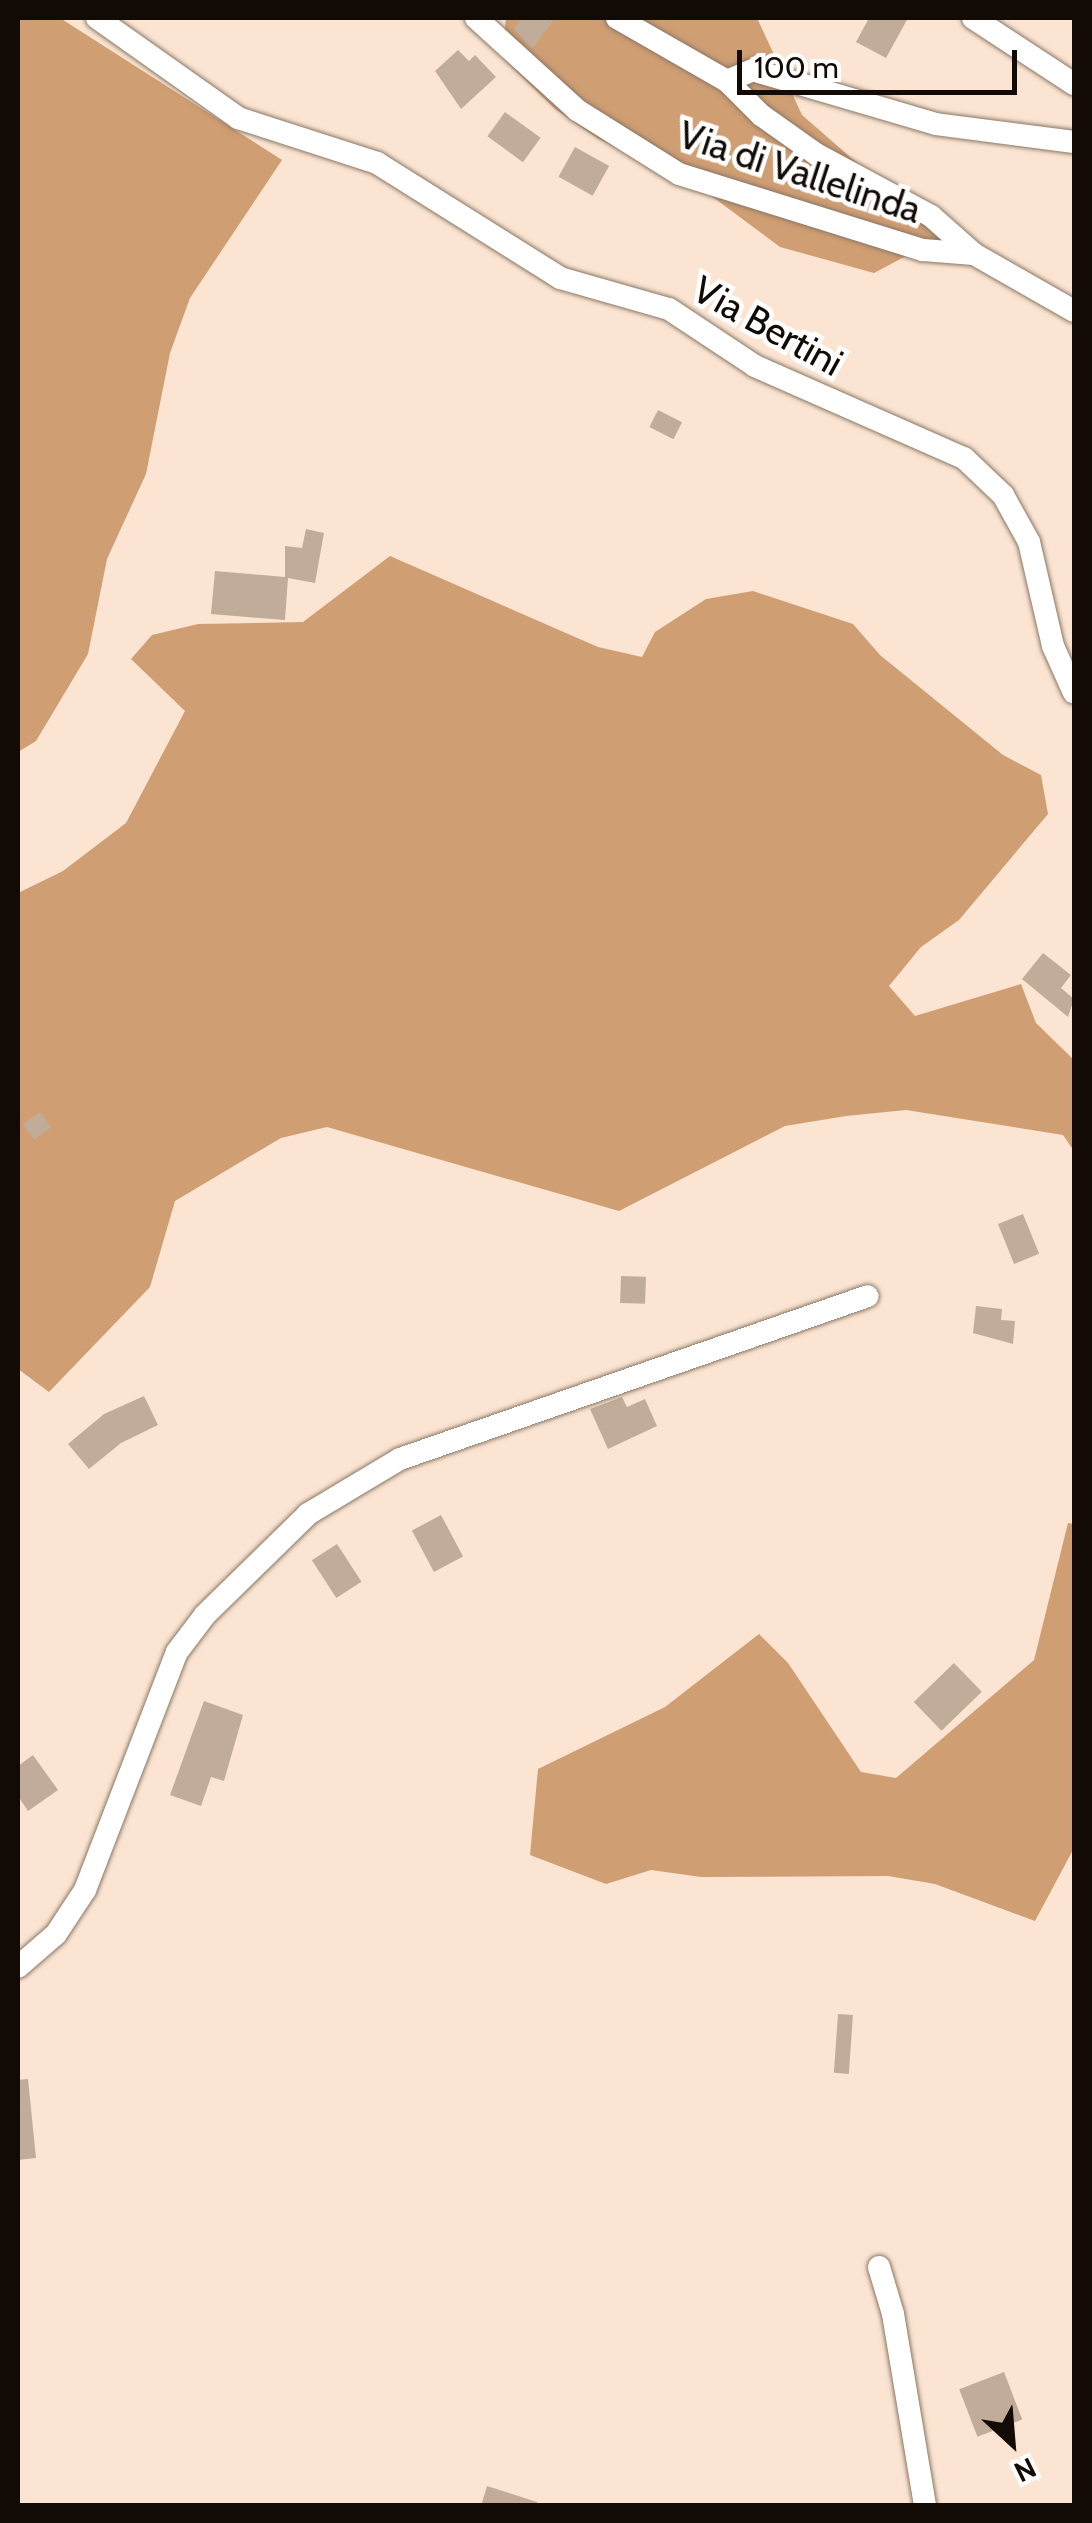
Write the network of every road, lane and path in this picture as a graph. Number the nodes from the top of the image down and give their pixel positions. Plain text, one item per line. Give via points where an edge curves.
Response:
1 (98, 18) edge
2 (476, 18) edge
3 (617, 18) edge
4 (973, 18) edge
5 (727, 81) junction
6 (1074, 84) edge
7 (1074, 142) edge
8 (974, 254) junction
9 (1074, 311) edge
10 (1074, 693) edge
11 (866, 1296) dead end
12 (18, 1967) edge
13 (879, 2266) dead end
14 (926, 2506) edge

1 - 10 street, Via Bertini via 238,118 377,163 560,278 670,309 755,366 964,458 1003,495 1029,542 1054,646
2 - 8 street, Via di Vallelinda via 577,110 678,174 923,250
3 - 5 street, Via di Vallelinda
4 - 6 street
5 - 7 street, Via di Vallelinda via 753,70 922,120
5 - 8 street, Via di Vallelinda via 767,120 847,173 942,223
8 - 9 street, Via di Vallelinda
11 - 12 street via 413,1454 319,1505 205,1615 178,1652 85,1890 56,1934
13 - 14 street via 894,2314

